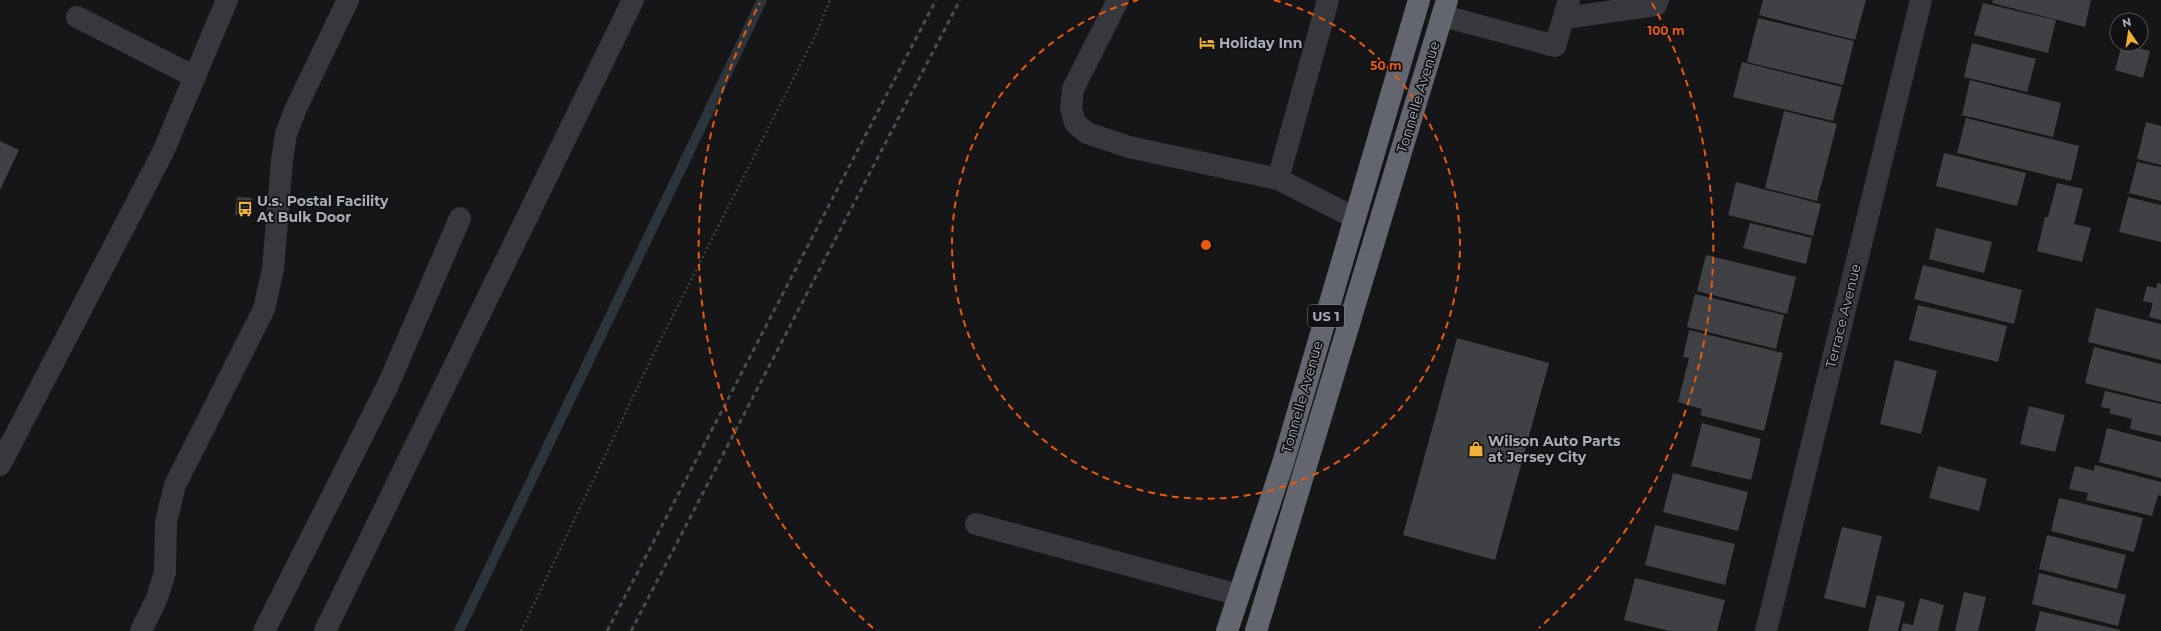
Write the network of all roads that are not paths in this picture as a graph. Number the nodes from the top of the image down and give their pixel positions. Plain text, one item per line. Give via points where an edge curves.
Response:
1 (227, 0) edge
2 (348, 0) edge
3 (633, 0) edge
4 (1118, 0) edge
5 (1328, 0) edge
6 (1419, 0) edge
7 (1626, 0) edge
8 (1658, 0) edge
9 (1921, 0) edge
10 (1562, 6) edge
11 (1445, 8) edge
12 (77, 17) dead end
13 (195, 77) junction
14 (1278, 179) junction
15 (460, 218) dead end
16 (1355, 218) junction
17 (0, 465) edge
18 (976, 524) dead end
19 (1239, 595) junction
20 (1258, 630) edge
21 (141, 631) edge
22 (264, 631) edge
23 (326, 631) edge
24 (1227, 631) edge
25 (1766, 631) edge

1 - 13 street
2 - 21 street via 286,134 273,270 264,308 175,486 166,522 165,572 158,598
3 - 23 street
4 - 14 street via 1073,89 1071,108 1075,123 1087,132 1129,147
5 - 14 street
6 - 16 highway, Tonnelle Avenue / US 1
7 - 10 street
8 - 10 street via 1656,5
9 - 25 street, Terrace Avenue
10 - 11 street via 1555,46
11 - 20 highway, Tonnelle Avenue / US 1
12 - 13 street
13 - 17 street via 163,152
14 - 16 street
15 - 22 street via 388,385
16 - 19 highway, Tonnelle Avenue / US 1 via 1283,463
18 - 19 street
19 - 24 highway, Tonnelle Avenue / US 1

